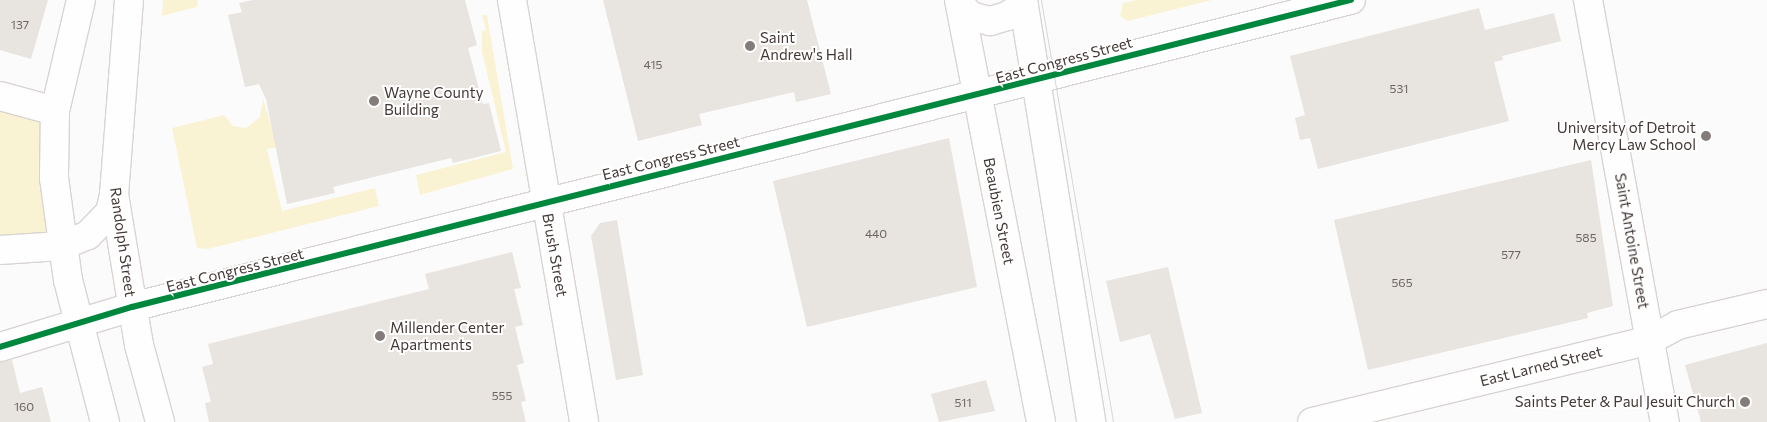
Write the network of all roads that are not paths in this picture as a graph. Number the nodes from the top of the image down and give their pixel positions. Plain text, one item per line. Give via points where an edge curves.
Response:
1 (81, 0) edge
2 (129, 0) edge
3 (512, 0) edge
4 (1351, 0) edge
5 (1588, 0) edge
6 (1023, 2) edge
7 (960, 3) edge
8 (1036, 79) junction
9 (0, 96) edge
10 (977, 96) junction
11 (56, 111) junction
12 (114, 194) junction
13 (546, 202) junction
14 (62, 246) junction
15 (0, 250) edge
16 (1767, 304) edge
17 (132, 307) junction
18 (80, 325) junction
19 (1650, 340) junction
20 (0, 347) edge
21 (105, 422) edge
22 (160, 422) edge
23 (584, 422) edge
24 (1041, 422) edge
25 (1091, 422) edge
26 (1312, 422) edge
27 (1665, 422) edge

1 - 11 street
2 - 12 street, Randolph Street
3 - 13 street, Brush Street
4 - 8 street, East Congress Street
5 - 19 street, Saint Antoine Street
6 - 7 street via 1007,16 990,20 971,16
6 - 8 street
7 - 10 street, Beaubien Street
8 - 10 street, East Congress Street
8 - 25 street
9 - 11 street
10 - 13 street, East Congress Street
10 - 24 street, Beaubien Street
11 - 14 street via 54,178
12 - 14 street via 102,222 88,235
12 - 17 street, Randolph Street
13 - 17 street, East Congress Street
13 - 23 street, Brush Street
14 - 15 street
14 - 18 street
16 - 19 street, East Larned Street via 1678,325
17 - 18 street, East Congress Street
17 - 22 street, Randolph Street
18 - 20 street, East Congress Street
18 - 21 street
19 - 26 street, East Larned Street
19 - 27 street, Saint Antoine Street

